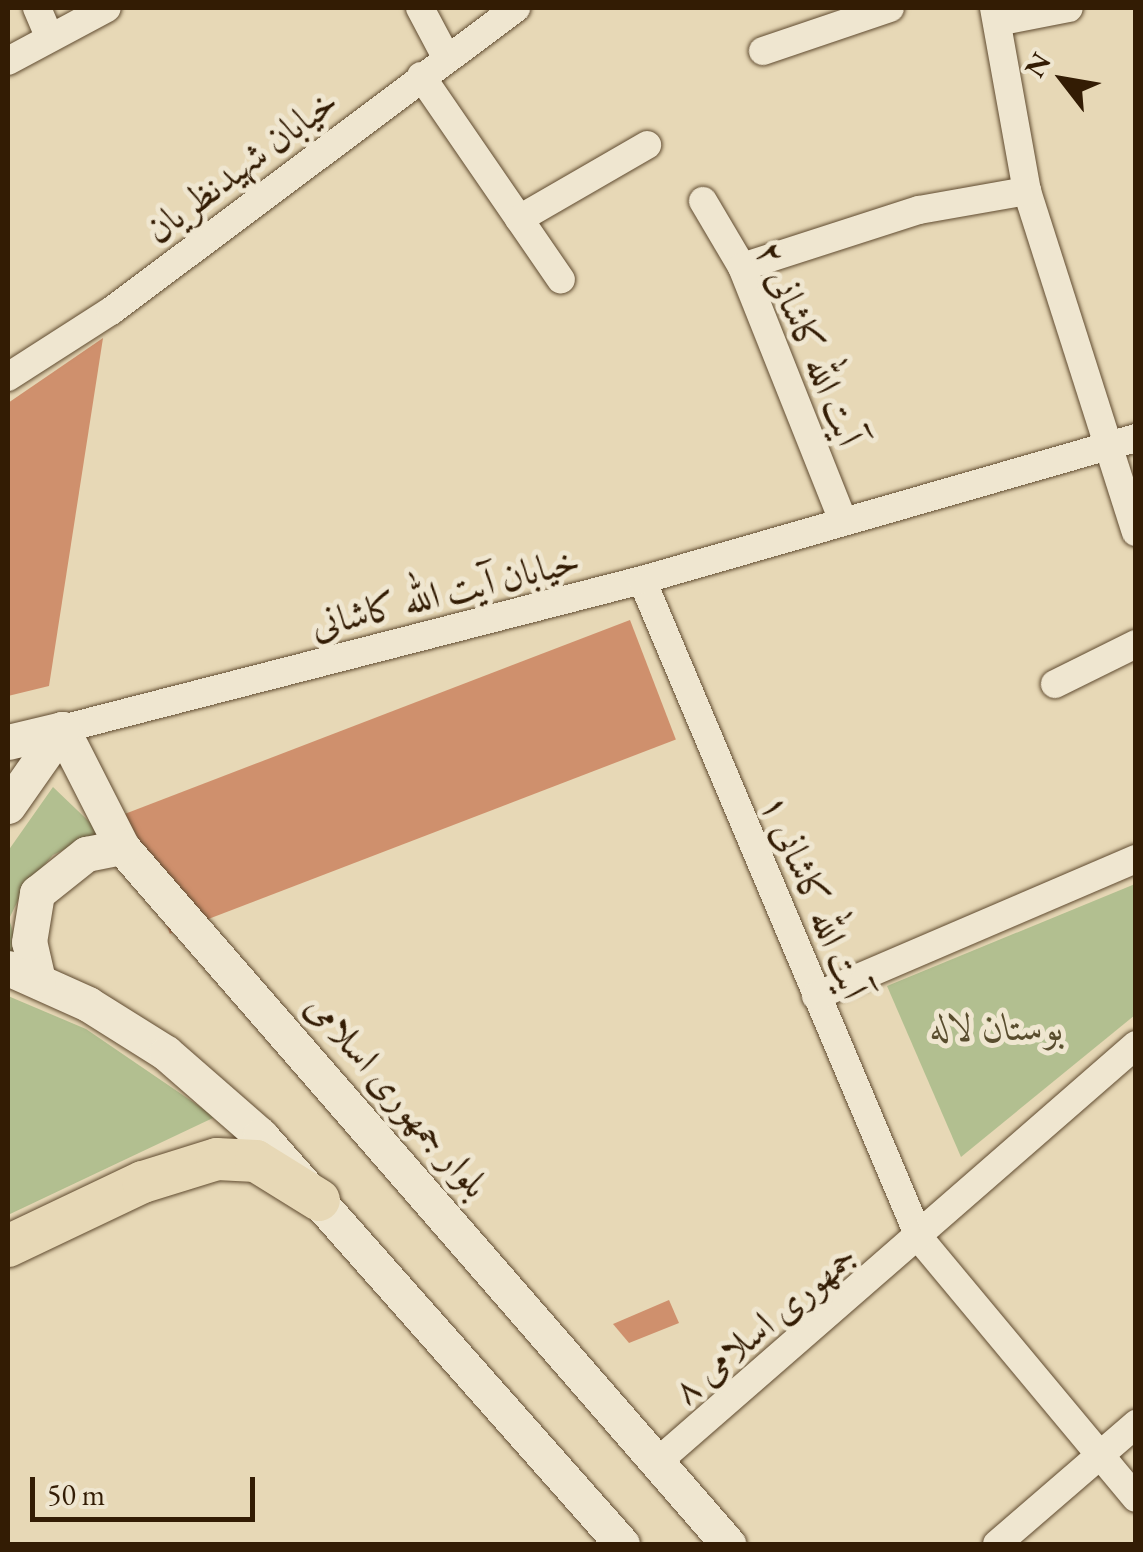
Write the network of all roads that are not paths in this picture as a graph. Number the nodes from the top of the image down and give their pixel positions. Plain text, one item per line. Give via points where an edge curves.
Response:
1 (37, 8) edge
2 (106, 8) edge
3 (420, 8) edge
4 (516, 8) edge
5 (890, 8) edge
6 (1069, 8) edge
7 (996, 15) edge
8 (48, 36) junction
9 (764, 51) dead end
10 (446, 56) junction
11 (8, 60) edge
12 (421, 76) junction
13 (647, 145) dead end
14 (1027, 191) junction
15 (703, 202) dead end
16 (520, 219) junction
17 (742, 267) junction
18 (561, 280) dead end
19 (8, 377) edge
20 (1136, 438) edge
21 (1103, 446) junction
22 (842, 518) junction
23 (1136, 532) edge
24 (642, 580) junction
25 (1136, 644) edge
26 (1056, 684) dead end
27 (62, 729) junction
28 (8, 742) edge
29 (8, 806) edge
30 (122, 846) junction
31 (1136, 859) edge
32 (23, 974) edge
33 (816, 996) junction
34 (1136, 1046) edge
35 (319, 1200) junction
36 (920, 1239) junction
37 (8, 1246) edge
38 (1136, 1424) edge
39 (1099, 1457) junction
40 (655, 1464) junction
41 (1136, 1498) edge
42 (622, 1544) edge
43 (728, 1544) edge
44 (997, 1544) edge

1 - 8 street
2 - 8 street
3 - 10 street
4 - 10 street, خیابان شهیدنظریان
5 - 9 street
6 - 7 street
7 - 14 street
8 - 11 street
10 - 12 street, خیابان شهیدنظریان
12 - 16 street
12 - 19 street, خیابان شهیدنظریان via 111,311
13 - 16 street
14 - 17 street via 919,210
14 - 21 street
15 - 17 street, آیت الله کاشانی ۲
16 - 18 street
17 - 22 street, آیت الله کاشانی ۲
20 - 21 street, خیابان آیت الله کاشانی
21 - 22 street, خیابان آیت الله کاشانی
21 - 23 street
22 - 24 street, خیابان آیت الله کاشانی
24 - 27 street, خیابان آیت الله کاشانی
24 - 33 street, آیت الله کاشانی ۱
25 - 26 street
27 - 28 street
27 - 29 street
27 - 30 street, بلوار جمهوری اسلامی
30 - 32 street via 68,864 37,893
30 - 40 street, بلوار جمهوری اسلامی via 384,1140
31 - 33 street
32 - 35 street via 166,1053
33 - 36 street, آیت الله کاشانی ۱
34 - 36 street, جمهوری اسلامی ۸
35 - 37 main road via 256,1160 217,1160 144,1182
35 - 42 street
36 - 39 street, آیت الله کاشانی ۱
36 - 40 street, جمهوری اسلامی ۸
38 - 39 street
39 - 41 street, آیت الله کاشانی ۱
39 - 44 street
40 - 43 street, بلوار جمهوری اسلامی

